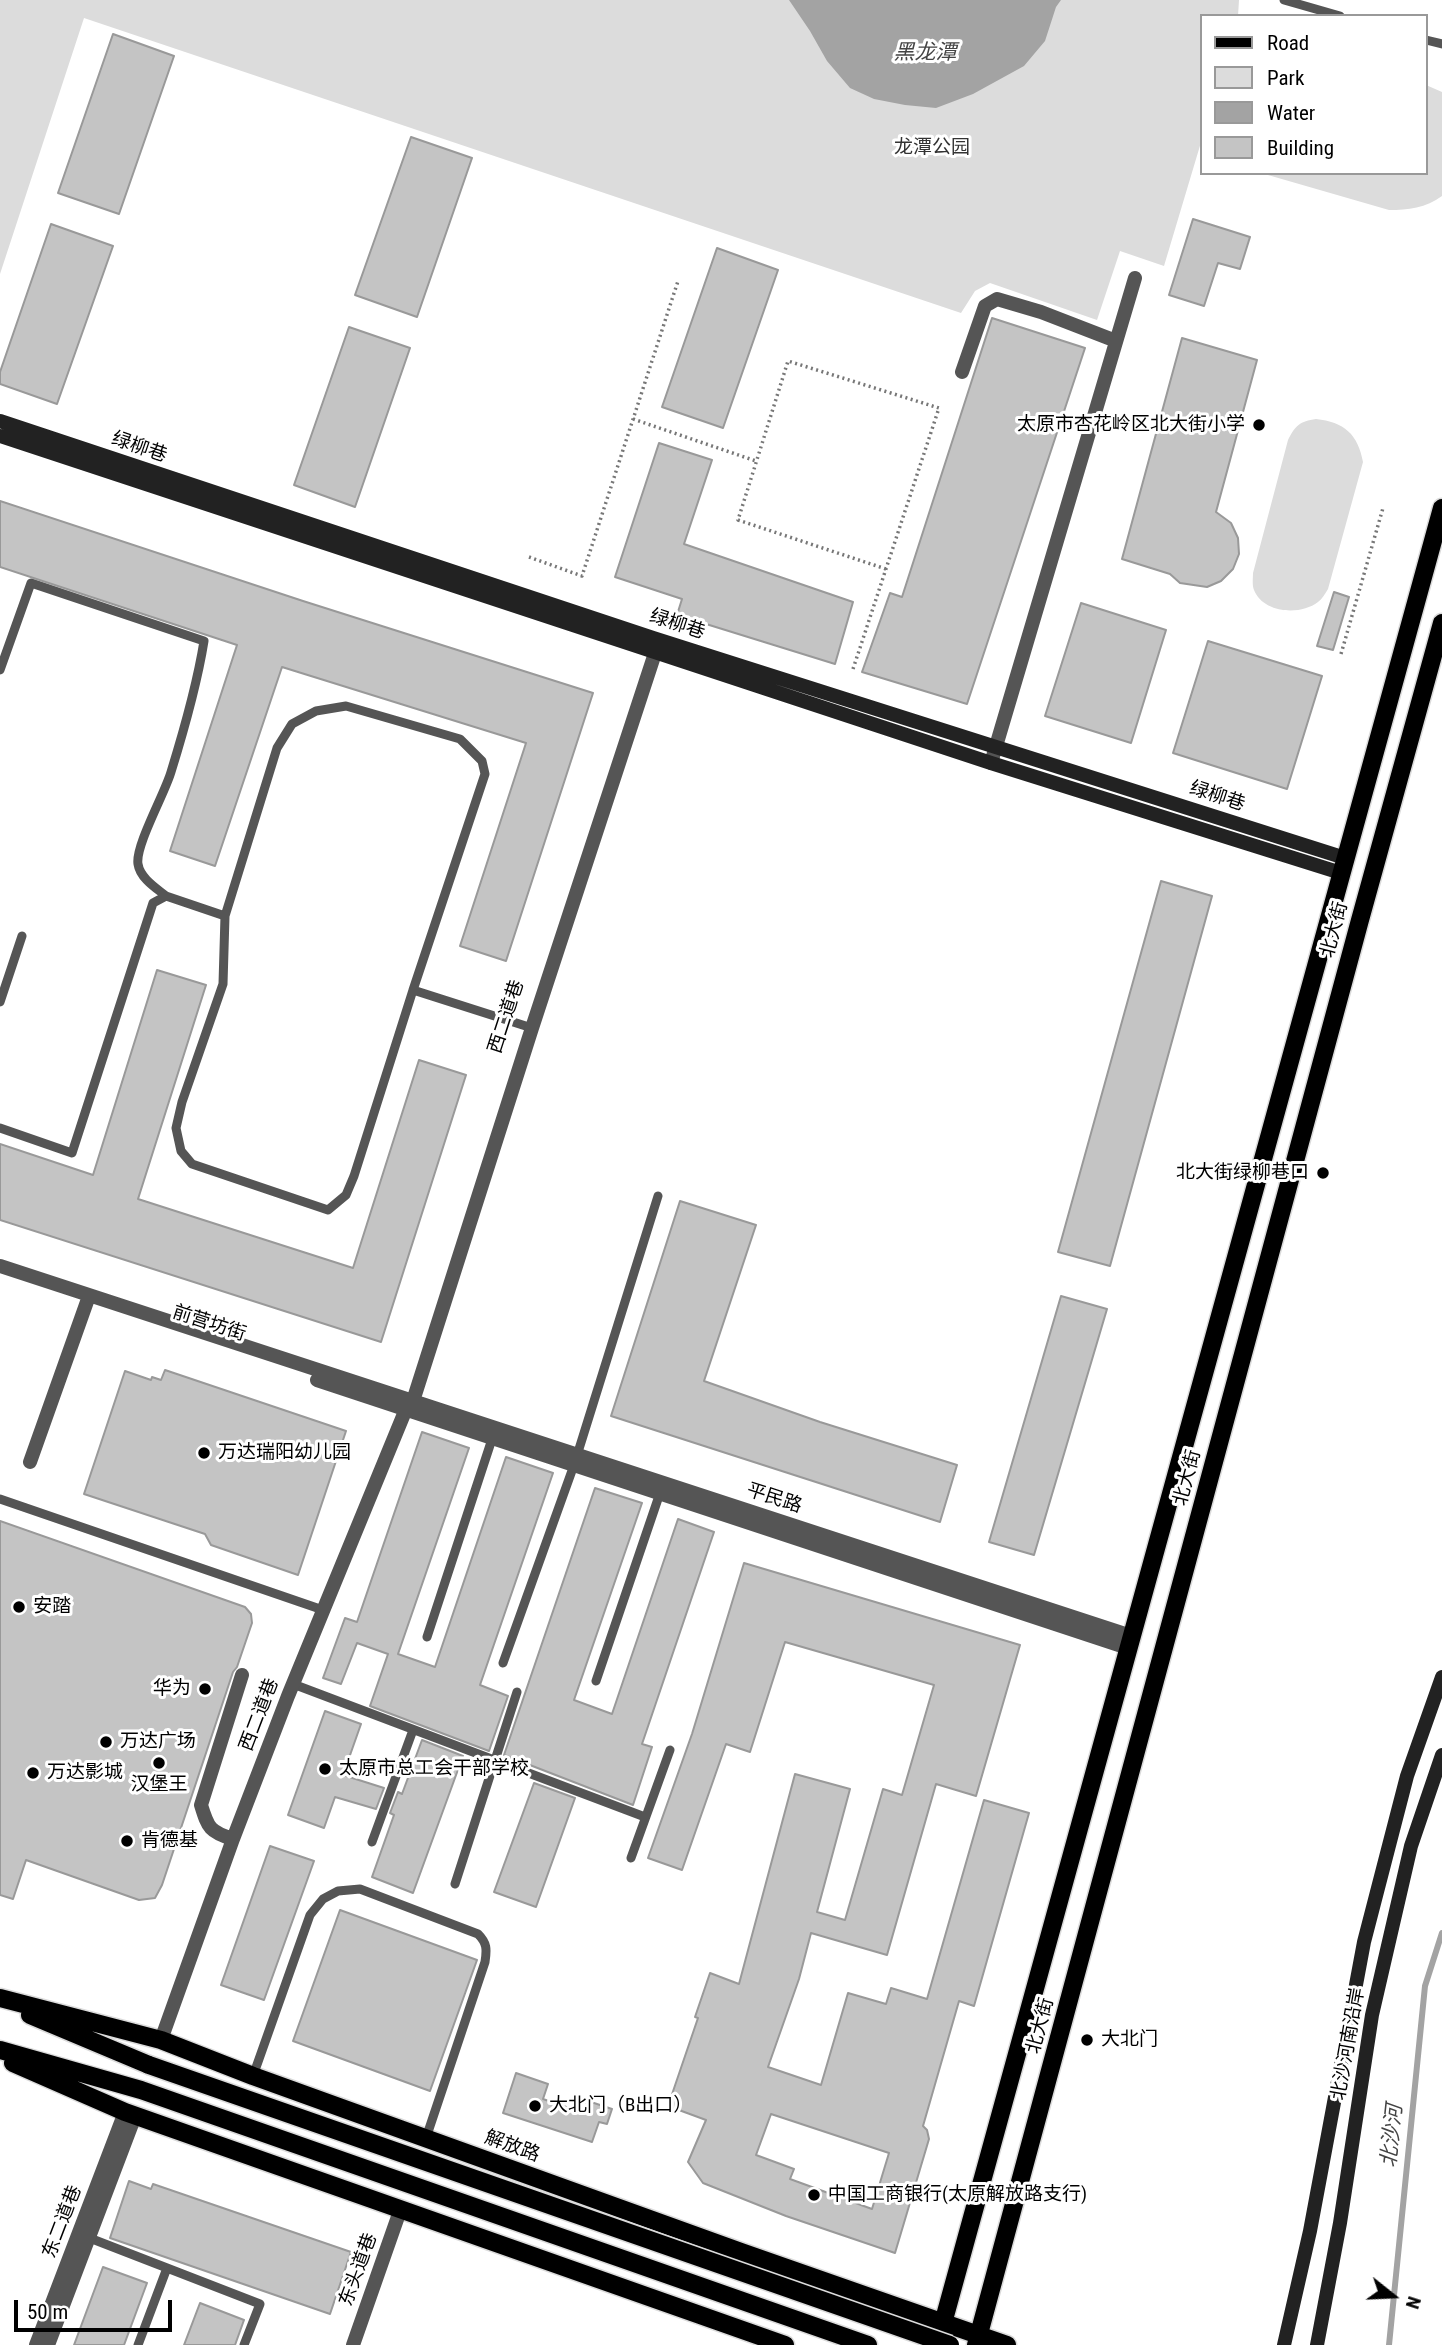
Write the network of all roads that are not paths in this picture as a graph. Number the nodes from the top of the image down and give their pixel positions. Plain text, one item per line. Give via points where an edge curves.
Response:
1 (1284, 0) edge
2 (1333, 14) edge
3 (1135, 278) dead end
4 (1116, 341) junction
5 (962, 372) dead end
6 (0, 421) edge
7 (0, 436) edge
8 (1442, 508) edge
9 (1442, 623) edge
10 (654, 645) junction
11 (0, 670) edge
12 (996, 747) junction
13 (990, 763) junction
14 (1343, 866) junction
15 (166, 897) junction
16 (225, 916) junction
17 (22, 936) dead end
18 (414, 990) junction
19 (0, 1002) edge
20 (528, 1027) junction
21 (0, 1128) edge
22 (658, 1196) dead end
23 (0, 1266) edge
24 (0, 1275) edge
25 (88, 1300) junction
26 (408, 1403) junction
27 (493, 1434) junction
28 (575, 1460) junction
29 (30, 1462) dead end
30 (662, 1489) junction
31 (0, 1499) edge
32 (323, 1610) junction
33 (426, 1637) dead end
34 (1129, 1642) junction
35 (503, 1663) dead end
36 (242, 1675) dead end
37 (1442, 1678) edge
38 (596, 1681) dead end
39 (293, 1684) junction
40 (517, 1692) dead end
41 (413, 1730) junction
42 (670, 1750) dead end
43 (1442, 1755) edge
44 (494, 1761) junction
45 (645, 1817) junction
46 (233, 1839) junction
47 (372, 1842) dead end
48 (631, 1858) dead end
49 (455, 1884) dead end
50 (0, 2001) edge
51 (161, 2040) junction
52 (0, 2050) edge
53 (0, 2057) edge
54 (253, 2076) junction
55 (130, 2114) junction
56 (426, 2138) junction
57 (401, 2208) junction
58 (84, 2235) junction
59 (167, 2268) junction
60 (943, 2323) junction
61 (978, 2340) edge
62 (36, 2345) edge
63 (48, 2345) edge
64 (138, 2345) edge
65 (244, 2345) edge
66 (353, 2345) edge
67 (785, 2345) edge
68 (869, 2345) edge
69 (937, 2345) edge
70 (950, 2345) edge
71 (1007, 2345) edge
72 (1284, 2345) edge
73 (1317, 2345) edge

1 - 2 lane
3 - 4 street
4 - 5 street via 997,299 985,306
4 - 12 street
6 - 10 street, 绿柳巷
7 - 10 street, 绿柳巷
8 - 14 main road
9 - 61 main road, 北大街
10 - 12 street, 绿柳巷
10 - 13 street, 绿柳巷
10 - 20 street, 西二道巷
11 - 15 lane via 31,583 204,641 170,775 138,864 144,877
12 - 13 street
12 - 14 street, 绿柳巷
13 - 14 street, 绿柳巷
14 - 34 main road
15 - 16 lane
15 - 21 lane via 153,903 72,1153
16 - 18 lane via 223,984 176,1128 181,1151 192,1164 328,1210 346,1195 354,1176
16 - 18 lane via 277,748 292,724 316,711 346,706 460,738 482,761 485,774
17 - 19 lane
18 - 20 lane
20 - 26 street, 西二道巷
22 - 28 lane
23 - 25 street, 前营坊街
24 - 25 street, 前营坊街
25 - 26 street, 前营坊街
25 - 29 street
26 - 27 street, 平民路
26 - 32 street, 西二道巷
27 - 28 street, 平民路
27 - 33 lane
28 - 30 street, 平民路
28 - 35 lane
30 - 34 street, 平民路
30 - 38 lane
31 - 32 lane
32 - 39 street, 西二道巷
34 - 60 main road
36 - 46 street via 201,1805 208,1827
37 - 72 street via 1407,1776 1364,1942
39 - 41 lane
39 - 46 street, 西二道巷
40 - 44 lane
41 - 44 lane
41 - 47 lane
42 - 45 lane
43 - 73 street, 北沙河南沿岸 via 1411,1846 1372,2015
44 - 45 lane
44 - 49 lane
45 - 48 lane
46 - 51 street, 西二道巷
50 - 51 main road, 解放路
50 - 70 main road, bridge via 149,2065
51 - 54 main road, 解放路
52 - 68 main road via 141,2090
53 - 55 main road
54 - 56 main road, 解放路
54 - 56 lane via 310,1915 323,1899 338,1891 360,1889 478,1934 485,1941 485,1962
55 - 57 main road
55 - 58 street, 东二道巷
56 - 60 main road, 解放路
57 - 66 street, 东头道巷
57 - 67 main road
58 - 59 lane
58 - 62 street, 东二道巷
58 - 63 street, 东二道巷
59 - 64 lane
59 - 65 lane via 260,2304
60 - 61 main road, 解放路
60 - 69 main road
61 - 71 main road, 解放路

